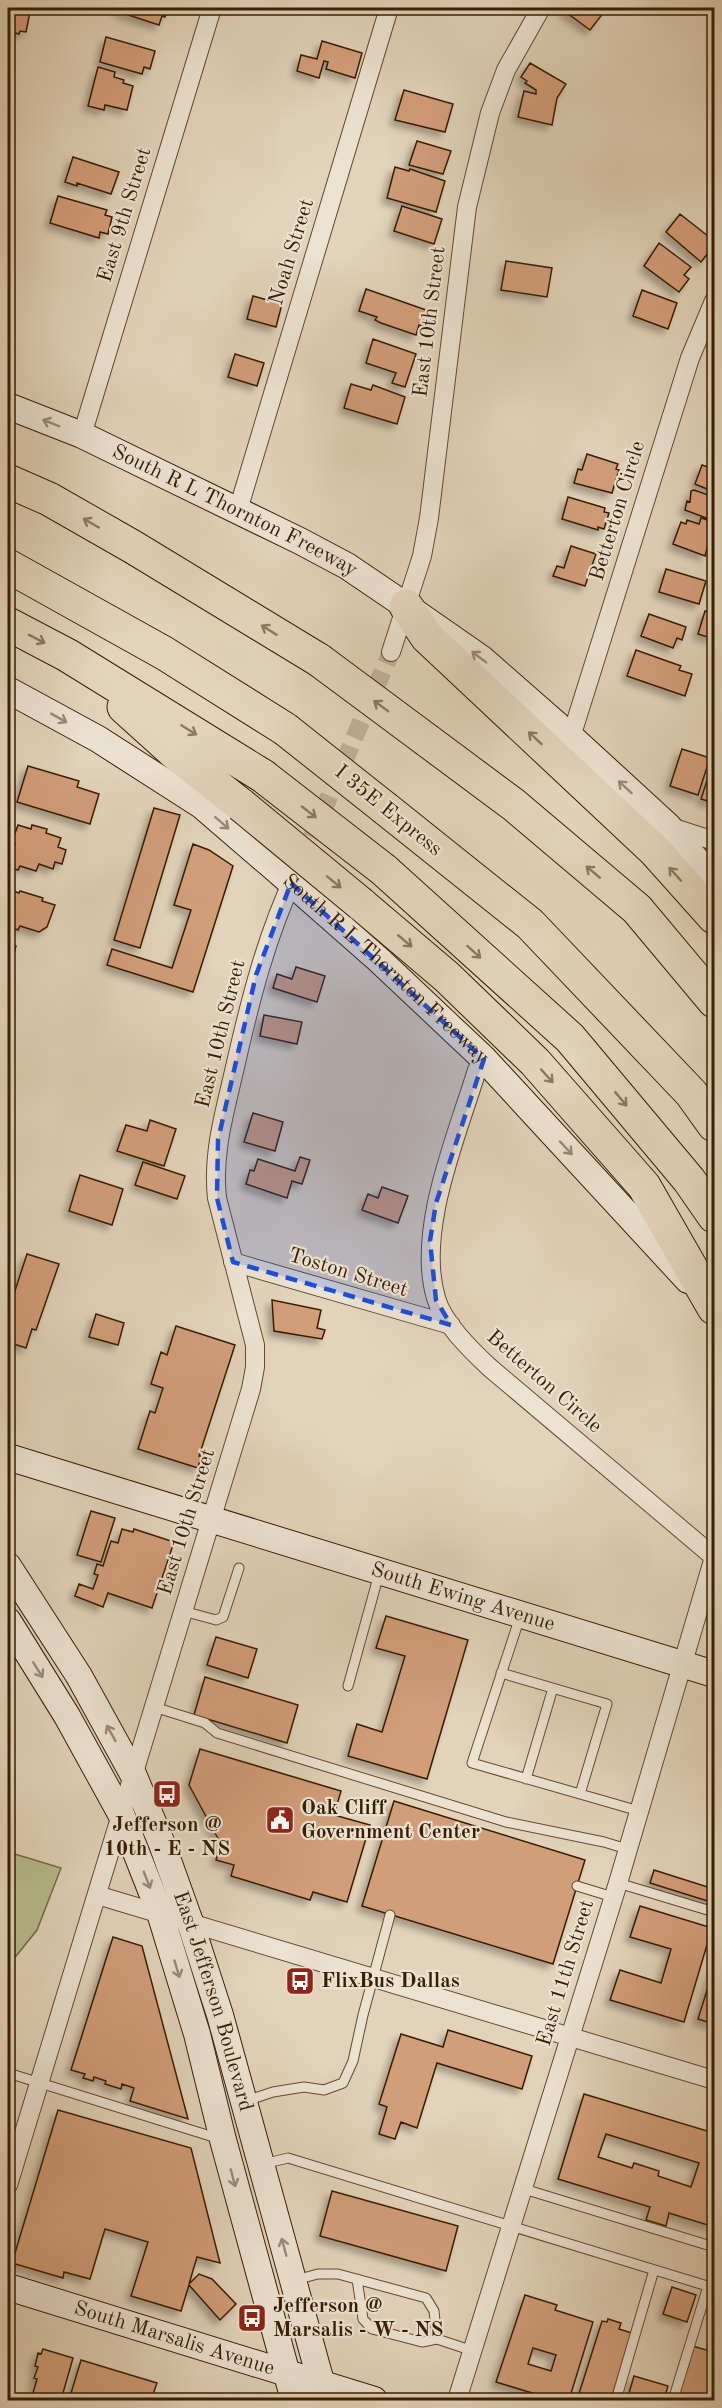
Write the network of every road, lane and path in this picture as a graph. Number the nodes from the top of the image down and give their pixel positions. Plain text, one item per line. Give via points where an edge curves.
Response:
1 (212, 8) edge
2 (389, 8) edge
3 (541, 8) edge
4 (714, 301) edge
5 (8, 406) edge
6 (82, 435) junction
7 (8, 474) edge
8 (8, 481) edge
9 (49, 500) junction
10 (238, 510) junction
11 (8, 566) edge
12 (406, 606) junction
13 (8, 624) edge
14 (390, 652) tunnel mouth
15 (67, 655) junction
16 (8, 690) edge
17 (571, 737) junction
18 (668, 826) junction
19 (714, 841) edge
20 (295, 875) junction
21 (714, 881) edge
22 (637, 909) junction
23 (714, 917) edge
24 (714, 975) edge
25 (714, 1001) edge
26 (484, 1059) junction
27 (714, 1125) edge
28 (714, 1216) edge
29 (234, 1262) junction
30 (714, 1308) edge
31 (451, 1325) junction
32 (8, 1457) edge
33 (212, 1520) junction
34 (714, 1556) edge
35 (239, 1568) dead end
36 (8, 1569) edge
37 (380, 1571) junction
38 (183, 1611) junction
39 (520, 1615) junction
40 (8, 1621) edge
41 (682, 1665) junction
42 (501, 1673) junction
43 (714, 1674) edge
44 (348, 1686) dead end
45 (553, 1689) junction
46 (154, 1707) junction
47 (133, 1774) junction
48 (526, 1779) junction
49 (580, 1794) junction
50 (639, 1811) junction
51 (121, 1814) junction
52 (627, 1849) junction
53 (577, 1886) dead end
54 (615, 1890) junction
55 (97, 1895) junction
56 (714, 1912) edge
57 (160, 1913) junction
58 (390, 1915) dead end
59 (190, 1922) junction
60 (373, 1977) junction
61 (569, 2035) junction
62 (8, 2073) edge
63 (714, 2080) edge
64 (38, 2082) junction
65 (244, 2102) junction
66 (223, 2140) junction
67 (261, 2165) junction
68 (8, 2185) edge
69 (524, 2189) junction
70 (512, 2228) junction
71 (714, 2247) edge
72 (654, 2270) junction
73 (357, 2279) junction
74 (293, 2280) junction
75 (8, 2287) edge
76 (711, 2287) edge
77 (437, 2339) junction
78 (473, 2350) junction
79 (287, 2375) junction
80 (323, 2393) edge
81 (294, 2400) edge
82 (374, 2400) edge
83 (457, 2400) edge
84 (616, 2400) edge
85 (673, 2400) edge

1 - 6 street, East 9th Street
2 - 10 street, Noah Street
3 - 12 street, East 10th Street via 506,70 479,152 467,207 429,518
4 - 17 street, Betterton Circle via 690,358
6 -> 5 main road, South R L Thornton Freeway
6 - 10 main road, South R L Thornton Freeway
7 - 9 highway
8 - 9 highway
22 -> 9 highway, bridge via 514,805 319,660
10 - 12 main road, South R L Thornton Freeway via 347,566
11 - 27 highway, I 35E Express, bridge via 164,653 285,729 530,924 691,1093
12 - 14 street, East 10th Street
17 -> 12 main road, South R L Thornton Freeway via 482,659
23 -> 12 highway via 655,851 426,637
13 -> 15 highway
15 -> 28 highway, bridge via 263,776 384,870 570,1038 689,1180
15 -> 30 highway, bridge via 175,753 447,977 535,1062 644,1186
16 -> 20 main road, South R L Thornton Freeway via 98,739 201,804
18 -> 17 main road, South R L Thornton Freeway
18 - 19 street
18 - 21 main road, South R L Thornton Freeway
20 - 26 main road, South R L Thornton Freeway
20 - 29 street, East 10th Street via 256,975 218,1140 218,1198
22 - 24 highway
22 - 25 highway
26 -> 30 main road, South R L Thornton Freeway
26 - 31 street, Betterton Circle via 477,1070 436,1203 430,1241 436,1300
29 - 31 street, Toston Street
29 - 33 street, East 10th Street via 255,1345 255,1367
31 - 34 street, Betterton Circle via 489,1367
32 - 33 main road, South Ewing Avenue
33 - 37 main road, South Ewing Avenue
33 - 38 street, East 10th Street
34 - 41 street, East 11th Street
35 - 38 lane via 224,1617 216,1620
47 -> 36 main road, East Jefferson Boulevard via 79,1676
37 - 39 main road, South Ewing Avenue
37 - 44 lane
38 - 46 street, East 10th Street
39 - 41 main road, South Ewing Avenue
39 - 42 lane
40 -> 51 main road, East Jefferson Boulevard
41 - 43 main road, South Ewing Avenue
41 - 50 street, East 11th Street
42 - 45 lane
42 - 48 lane via 472,1763
45 - 48 lane
45 - 49 lane via 607,1704
46 - 47 street, East 10th Street
46 - 52 lane via 205,1724 217,1733 495,1818
47 - 51 street, East 10th Street
47 - 59 main road, East Jefferson Boulevard
48 - 49 lane
49 - 50 lane
50 - 52 street, East 11th Street
51 - 55 street, East 10th Street
51 -> 57 main road, East Jefferson Boulevard
52 - 54 street, East 11th Street
53 - 54 lane
54 - 56 lane
54 - 61 street, East 11th Street
55 - 57 street
55 - 64 street, East 10th Street
57 - 59 street
57 -> 66 main road, East Jefferson Boulevard via 197,2034
58 - 60 lane
59 - 60 street
59 - 65 main road, East Jefferson Boulevard
60 - 61 street
60 - 65 lane via 353,2061 343,2083 324,2090 304,2087 273,2092
61 - 63 street
61 - 69 street, East 11th Street
62 - 64 lane
64 - 66 lane
64 - 68 street, East 10th Street
65 - 67 main road, East Jefferson Boulevard
66 -> 79 main road, East Jefferson Boulevard
67 - 70 lane via 288,2158
74 -> 67 main road, East Jefferson Boulevard
69 - 70 street, East 11th Street
69 - 71 lane
70 - 72 lane
70 - 78 street, East 11th Street
72 - 76 lane
72 - 84 lane
73 - 74 lane via 318,2274
73 - 77 lane via 426,2298 434,2311
73 - 77 lane via 363,2319 372,2329 422,2342
74 - 80 main road, East Jefferson Boulevard
75 - 79 main road, South Marsalis Avenue
76 - 85 lane
77 - 78 lane
78 - 83 street, East 11th Street
79 - 80 main road, South Marsalis Avenue
79 - 81 main road, East Jefferson Boulevard
80 - 82 main road, South Marsalis Avenue

